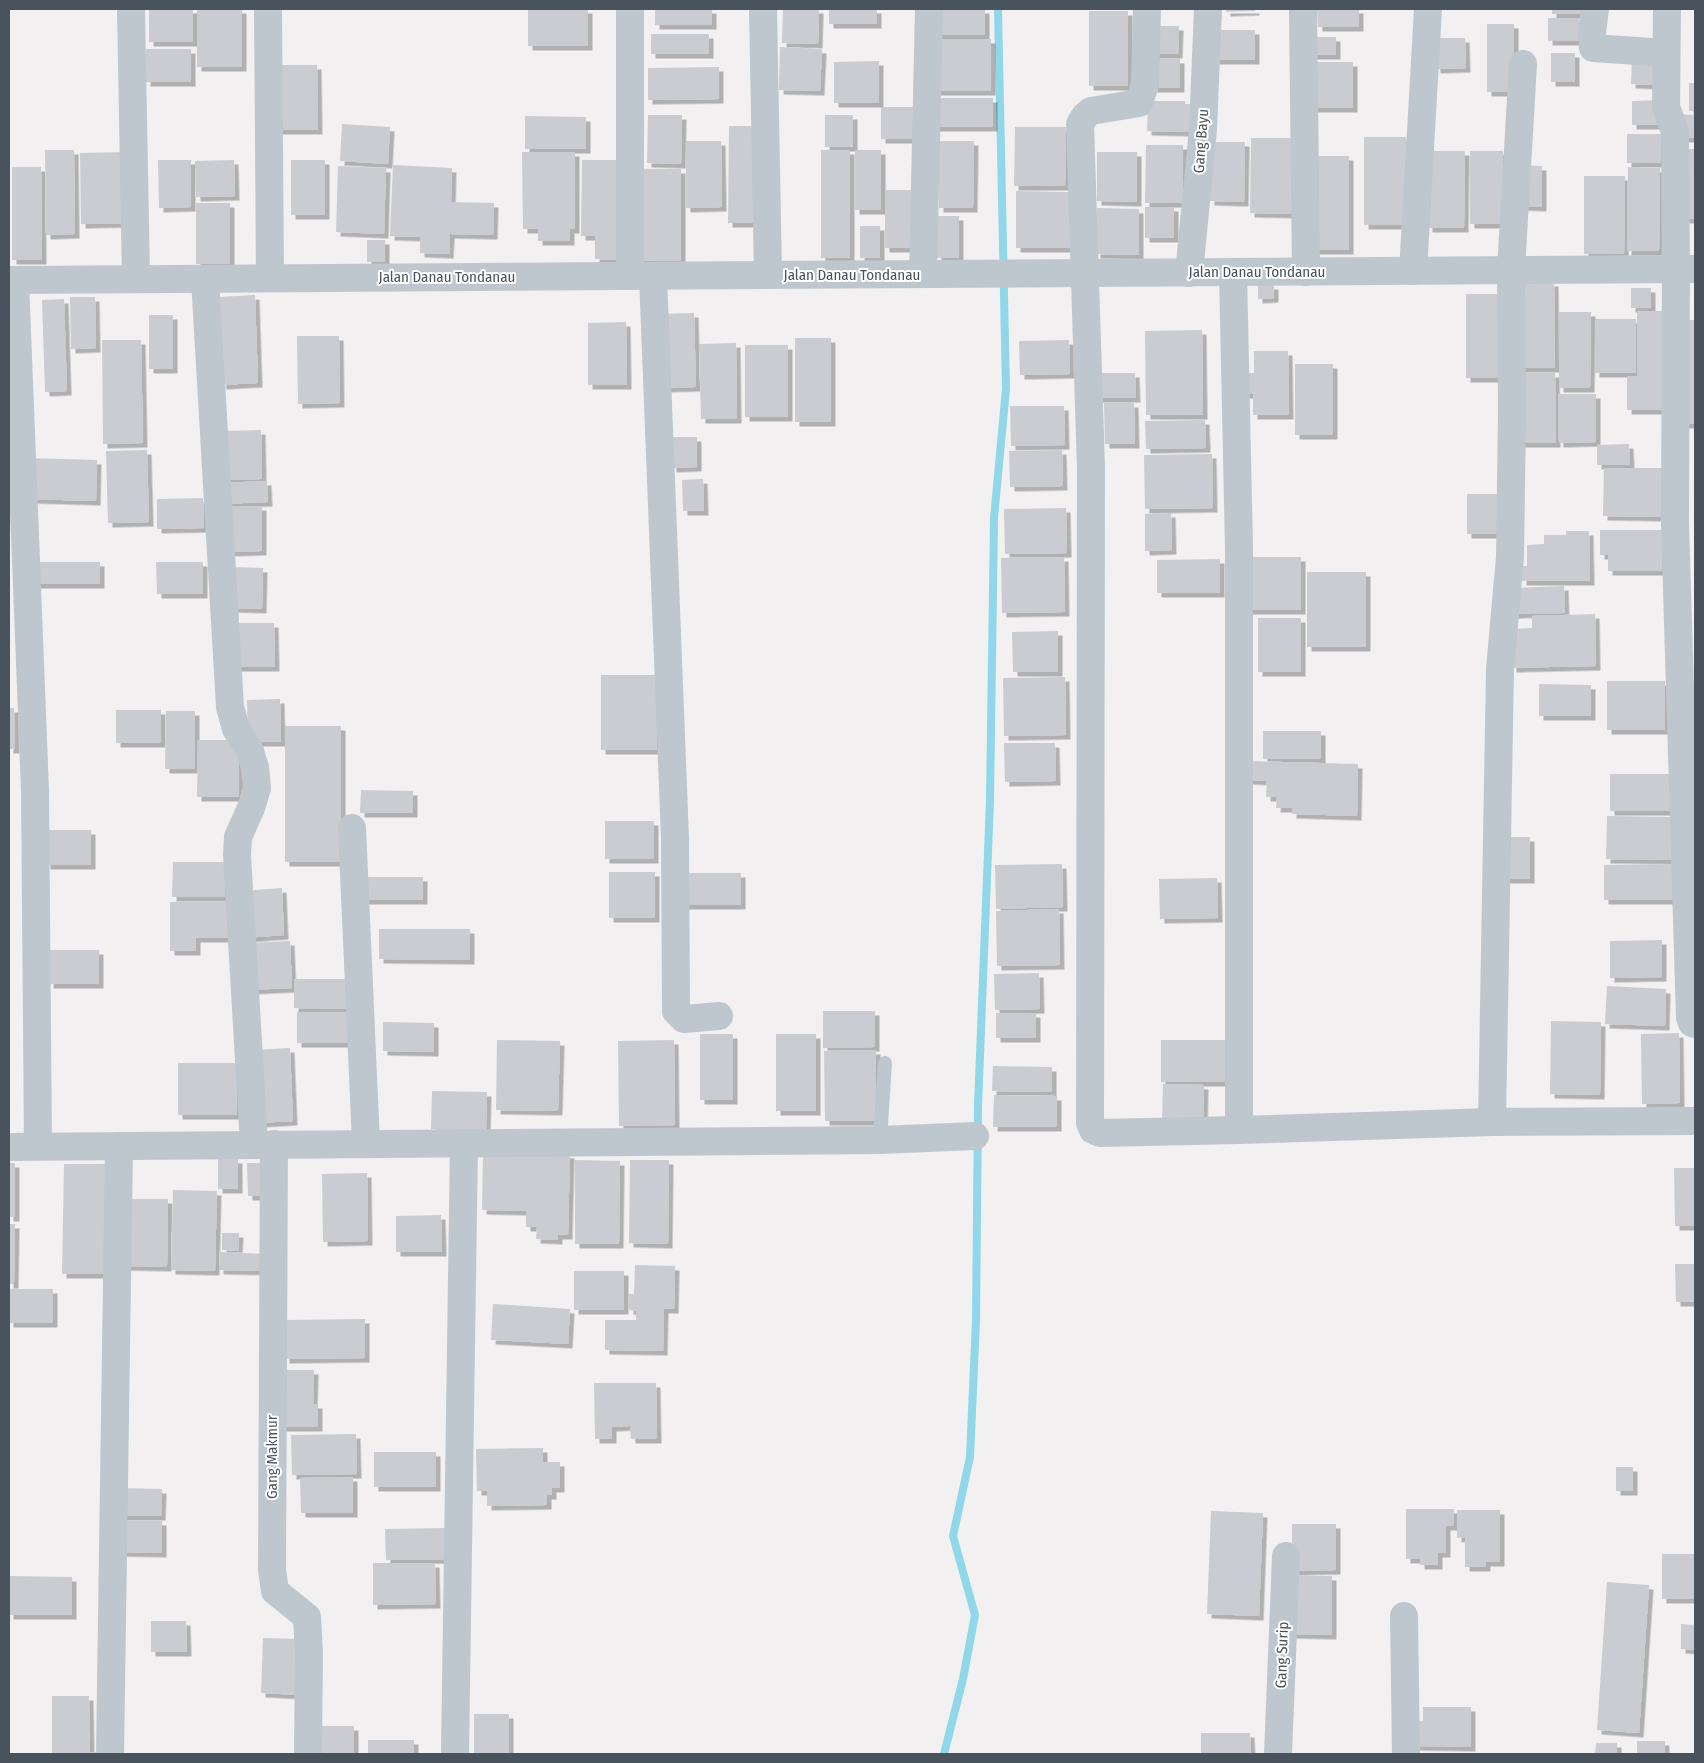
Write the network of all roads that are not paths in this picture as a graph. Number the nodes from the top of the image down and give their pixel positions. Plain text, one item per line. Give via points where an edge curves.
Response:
1 (131, 9) edge
2 (268, 9) edge
3 (630, 9) edge
4 (763, 9) edge
5 (929, 9) edge
6 (1147, 9) edge
7 (1208, 9) edge
8 (1303, 9) edge
9 (1428, 9) edge
10 (1594, 9) edge
11 (1667, 9) edge
12 (1666, 54) junction
13 (1522, 64) dead end
14 (1686, 269) edge
15 (1511, 270) junction
16 (1413, 271) junction
17 (1233, 272) junction
18 (1306, 272) junction
19 (1084, 273) junction
20 (1189, 273) junction
21 (922, 274) junction
22 (768, 275) junction
23 (642, 276) junction
24 (270, 278) junction
25 (136, 279) junction
26 (205, 279) junction
27 (12, 280) edge
28 (352, 828) dead end
29 (719, 1016) dead end
30 (1695, 1024) edge
31 (885, 1063) dead end
32 (1695, 1121) edge
33 (1492, 1122) junction
34 (1239, 1130) junction
35 (975, 1136) dead end
36 (880, 1140) junction
37 (366, 1143) junction
38 (464, 1143) junction
39 (264, 1144) junction
40 (38, 1146) junction
41 (118, 1146) junction
42 (9, 1147) edge
43 (1286, 1556) dead end
44 (1404, 1616) dead end
45 (110, 1754) edge
46 (308, 1754) edge
47 (455, 1754) edge
48 (1278, 1754) edge
49 (1406, 1754) edge

1 - 25 street
2 - 24 street
3 - 23 street
4 - 22 street
5 - 21 street
6 - 19 street via 1145,84 1139,102 1091,112 1080,124
7 - 20 street, Gang Bayu via 1203,129
8 - 18 street
9 - 16 street
10 - 12 street via 1593,48
11 - 12 street
12 - 14 street via 1666,106 1674,132
13 - 15 street
14 - 15 street, Jalan Danau Tondanau
14 - 30 street via 1675,522 1690,1018
15 - 16 street, Jalan Danau Tondanau
15 - 33 street via 1510,557 1500,669
16 - 18 street, Jalan Danau Tondanau
17 - 18 street, Jalan Danau Tondanau
17 - 20 street, Jalan Danau Tondanau
17 - 34 street via 1239,548
19 - 20 street, Jalan Danau Tondanau
19 - 21 street, Jalan Danau Tondanau
19 - 34 street via 1091,468 1090,1123 1093,1130 1100,1133
21 - 22 street, Jalan Danau Tondanau
22 - 23 street, Jalan Danau Tondanau
23 - 24 street, Jalan Danau Tondanau
23 - 29 street via 675,838 676,1011 684,1019
24 - 26 street, Jalan Danau Tondanau
25 - 26 street, Jalan Danau Tondanau
25 - 27 street, Jalan Danau Tondanau
26 - 39 street, Gang Makmur via 230,707 236,729 250,751 257,788 238,837 237,856
27 - 40 street via 35,790
28 - 37 street
31 - 36 lane
32 - 33 street
33 - 34 street
35 - 36 street
36 - 38 street
37 - 38 street
37 - 39 street
38 - 47 street
39 - 41 street
39 - 46 street, Gang Makmur via 272,1570 276,1590 307,1617
40 - 41 street
40 - 42 street
41 - 45 street
43 - 48 street, Gang Surip
44 - 49 street

